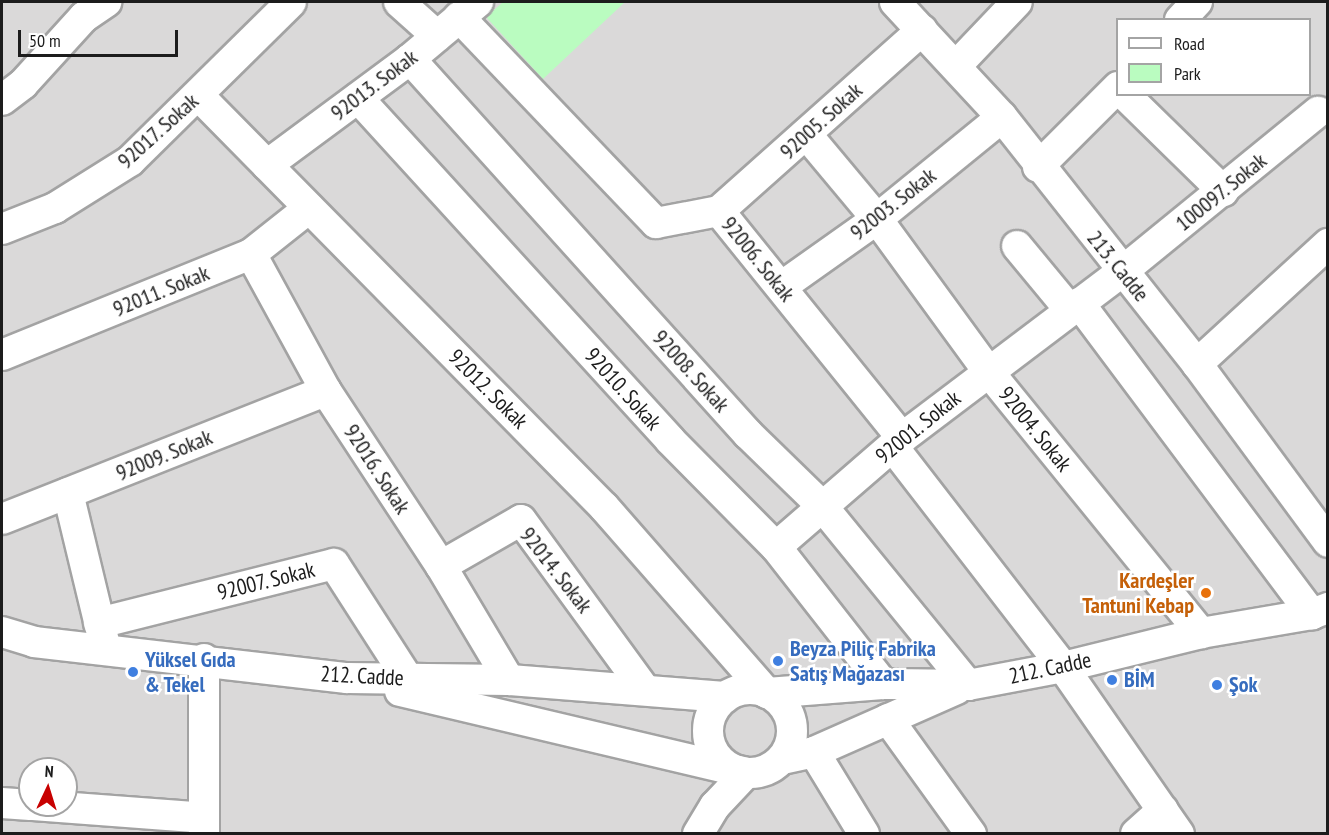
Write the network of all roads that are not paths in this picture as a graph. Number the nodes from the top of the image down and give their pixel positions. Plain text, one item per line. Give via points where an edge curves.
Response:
1 (291, 2) edge
2 (399, 2) edge
3 (895, 2) edge
4 (1017, 2) edge
5 (1197, 2) edge
6 (88, 7) edge
7 (458, 18) edge
8 (1182, 18) edge
9 (922, 30) junction
10 (410, 60) junction
11 (956, 66) junction
12 (1116, 88) edge
13 (198, 95) junction
14 (1126, 96) edge
15 (358, 98) junction
16 (2, 100) edge
17 (1318, 112) dead end
18 (1002, 117) junction
19 (806, 134) junction
20 (267, 165) junction
21 (1038, 167) junction
22 (1223, 191) junction
23 (309, 207) junction
24 (719, 211) junction
25 (877, 219) junction
26 (2, 229) edge
27 (1328, 244) edge
28 (1017, 246) dead end
29 (251, 254) junction
30 (1123, 271) junction
31 (781, 286) junction
32 (1075, 306) junction
33 (2, 356) edge
34 (1197, 364) junction
35 (988, 371) junction
36 (326, 391) junction
37 (897, 443) junction
38 (68, 493) junction
39 (822, 506) junction
40 (2, 519) edge
41 (1328, 542) edge
42 (776, 547) junction
43 (441, 566) junction
44 (1320, 611) edge
45 (2, 632) edge
46 (1201, 633) junction
47 (103, 637) junction
48 (204, 659) junction
49 (1063, 667) junction
50 (347, 678) junction
51 (408, 679) junction
52 (509, 680) junction
53 (883, 684) junction
54 (968, 684) junction
55 (645, 690) junction
56 (767, 693) junction
57 (725, 696) junction
58 (888, 719) junction
59 (814, 752) junction
60 (782, 759) junction
61 (746, 773) junction
62 (2, 802) edge
63 (18, 804) edge
64 (78, 811) edge
65 (1171, 822) edge
66 (204, 826) edge
67 (698, 834) edge
68 (864, 834) edge
69 (971, 834) edge
70 (1136, 834) edge

1 - 13 street, 92017. Sokak
2 - 7 street
3 - 9 street, 213. Cadde
4 - 11 street
5 - 8 street
6 - 16 street via 22,84
7 - 10 street, 92013. Sokak
7 - 24 street, 92006. Sokak via 656,223
9 - 11 street, 213. Cadde
9 - 19 street, 92005. Sokak
10 - 15 street, 92013. Sokak
10 - 39 street, 92008. Sokak via 748,434
11 - 18 street, 213. Cadde
12 - 21 street
13 - 20 street, 92012. Sokak
13 - 26 street, 92017. Sokak via 130,161 55,208
14 - 22 street
15 - 20 street, 92013. Sokak
15 - 42 street, 92010. Sokak via 670,440
17 - 22 street, 100097. Sokak
18 - 21 street, 213. Cadde
18 - 25 street, 92003. Sokak
19 - 24 street, 92005. Sokak
19 - 25 street, 92004. Sokak
20 - 23 street, 92012. Sokak
21 - 30 street, 213. Cadde
22 - 30 street, 100097. Sokak
23 - 29 street, 92011. Sokak
23 - 56 street, 92012. Sokak via 604,507
24 - 31 street, 92006. Sokak
25 - 31 street, 92003. Sokak
25 - 35 street, 92004. Sokak
27 - 34 street
28 - 32 street
29 - 33 street, 92011. Sokak
29 - 36 street, 92016. Sokak
30 - 32 street, 92001. Sokak
30 - 34 street, 213. Cadde
31 - 37 street, 92006. Sokak
32 - 35 street, 92001. Sokak
32 - 44 street
34 - 41 street, 213. Cadde
35 - 37 street, 92001. Sokak
35 - 46 street, 92004. Sokak
36 - 38 street, 92009. Sokak
36 - 43 street, 92016. Sokak
37 - 39 street, 92001. Sokak
37 - 49 street, 92006. Sokak
38 - 40 street, 92009. Sokak
38 - 47 street
39 - 42 street, 92001. Sokak
39 - 54 street, 92008. Sokak
42 - 53 street, 92010. Sokak
43 - 52 street, 92016. Sokak
43 - 55 street, 92014. Sokak via 521,520
44 - 46 street, 212. Cadde
45 - 47 street, 212. Cadde via 34,642
46 - 49 street, 212. Cadde
47 - 48 street, 212. Cadde
47 - 51 street, 92007. Sokak via 334,564
48 - 50 street, 212. Cadde
48 - 66 street
49 - 54 street, 212. Cadde
49 - 65 street, 92006. Sokak
50 - 51 street, 212. Cadde
50 - 61 street
51 - 52 street, 212. Cadde
52 - 55 street, 212. Cadde
53 - 54 street, 212. Cadde
53 - 56 street, 212. Cadde
54 - 58 street
55 - 57 street, 212. Cadde
56 - 57 street via 753,689
56 - 60 street via 778,700 792,722 789,748
57 - 61 street via 709,720 711,749 720,761
58 - 59 street
58 - 69 street
59 - 60 street
59 - 68 street
60 - 61 street via 759,772
61 - 67 street via 715,806
62 - 63 street
64 - 66 street
65 - 70 street

